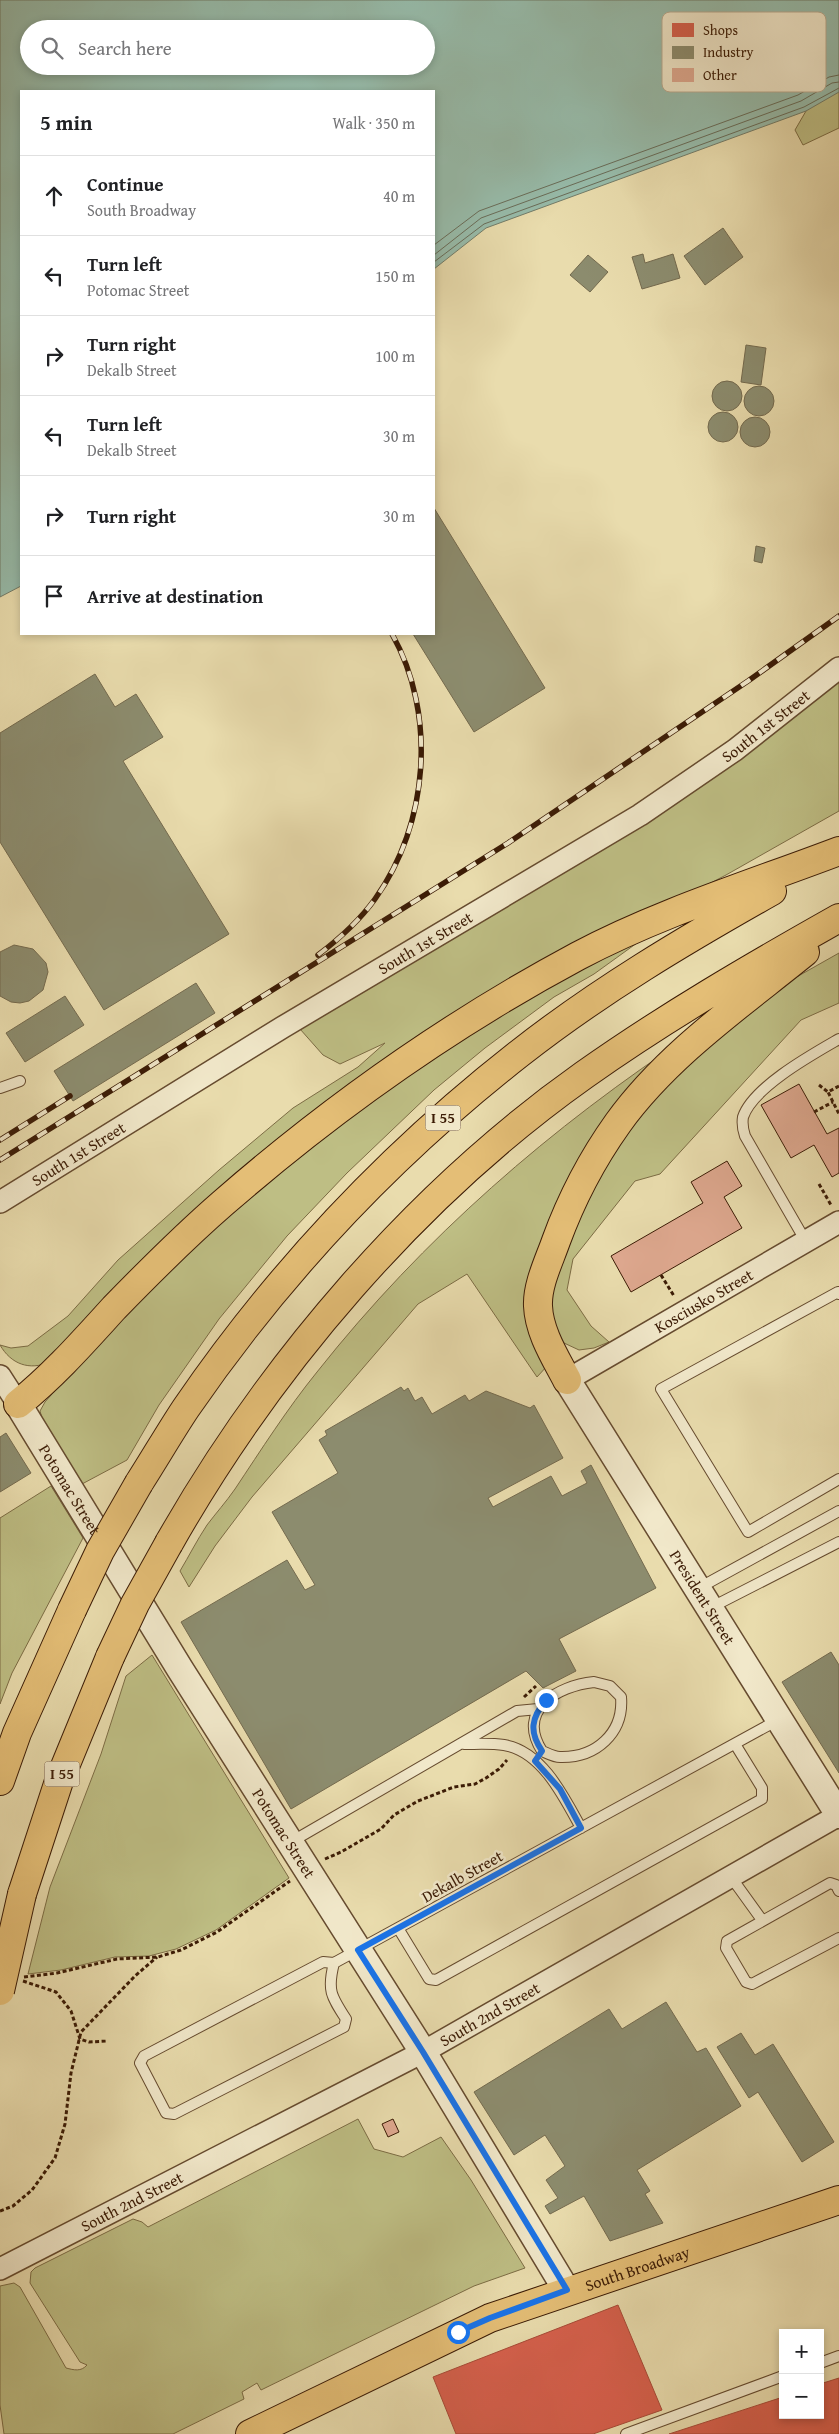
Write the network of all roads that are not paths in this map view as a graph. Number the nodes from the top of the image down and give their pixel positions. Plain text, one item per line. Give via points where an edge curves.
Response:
1 (839, 668) edge
2 (839, 852) edge
3 (839, 918) edge
4 (839, 924) edge
5 (839, 1039) edge
6 (20, 1080) dead end
7 (0, 1088) edge
8 (0, 1202) edge
9 (836, 1215) edge
10 (805, 1240) junction
11 (839, 1294) edge
12 (0, 1376) edge
13 (566, 1380) junction
14 (18, 1404) junction
15 (839, 1480) edge
16 (839, 1512) edge
17 (839, 1542) edge
18 (703, 1599) junction
19 (538, 1709) junction
20 (779, 1720) junction
21 (736, 1744) junction
22 (461, 1745) junction
23 (542, 1751) junction
24 (535, 1761) junction
25 (0, 1781) edge
26 (839, 1815) edge
27 (581, 1828) junction
28 (291, 1842) junction
29 (731, 1877) junction
30 (839, 1891) edge
31 (762, 1920) junction
32 (398, 1928) junction
33 (839, 1938) edge
34 (358, 1950) junction
35 (334, 1963) junction
36 (7, 1985) edge
37 (423, 2052) junction
38 (839, 2200) edge
39 (0, 2269) edge
40 (567, 2290) junction
41 (839, 2356) edge
42 (824, 2361) edge
43 (779, 2378) edge
44 (642, 2431) edge
45 (250, 2434) edge
46 (626, 2434) edge

1 - 8 street, South 1st Street via 735,750 640,815 282,1027
2 - 14 main road via 638,928 578,956 488,1008 414,1057 299,1139 221,1205 120,1303 64,1364
2 - 25 main road, I 55, bridge via 600,995 520,1053 444,1117 370,1186 304,1256 213,1371 139,1483 100,1551 72,1610 16,1733
3 - 36 main road, I 55, bridge via 661,1022 582,1076 506,1136 438,1198 370,1268 305,1343 195,1497 110,1657 59,1781 22,1894
4 - 13 main road via 667,1068 618,1123 600,1151 563,1223 541,1285 538,1305 547,1341
5 - 10 lane via 760,1092 743,1118 745,1136
6 - 7 lane
9 - 10 street, Kosciusko Street
10 - 13 street, Kosciusko Street
11 - 15 lane via 661,1390 748,1532
12 - 14 street, Potomac Street
13 - 18 street, President Street
14 - 28 street, Potomac Street via 180,1669
16 - 18 lane
17 - 18 lane
18 - 20 street, President Street
19 - 22 lane via 518,1711
19 - 23 lane via 534,1738
19 - 23 lane via 560,1691 577,1684 594,1682 610,1686 621,1697 622,1712 617,1726 604,1742 582,1754 559,1757
20 - 21 lane, Dekalb Street
20 - 26 street, President Street
21 - 27 lane, Dekalb Street
21 - 32 lane via 762,1788 762,1800 436,1980 429,1979
22 - 24 lane via 504,1745
22 - 28 lane
23 - 24 lane
24 - 27 lane via 560,1789
26 - 29 street, South 2nd Street
27 - 32 lane, Dekalb Street
28 - 34 street, Potomac Street
29 - 31 lane
29 - 37 street, South 2nd Street
30 - 31 lane via 830,1883
31 - 33 lane via 727,1941 726,1948 746,1982 752,1984
32 - 34 lane, Dekalb Street
34 - 35 lane, Dekalb Street
34 - 37 street, Potomac Street
35 - 35 lane, Dekalb Street via 323,1962 144,2056 140,2063 166,2113 174,2114 344,2027 346,2018 332,1997 330,1981
37 - 39 street, South 2nd Street
37 - 40 street, Potomac Street
38 - 40 main road, South Broadway
40 - 45 main road, South Broadway via 466,2328
41 - 42 lane
43 - 44 lane
44 - 46 lane

